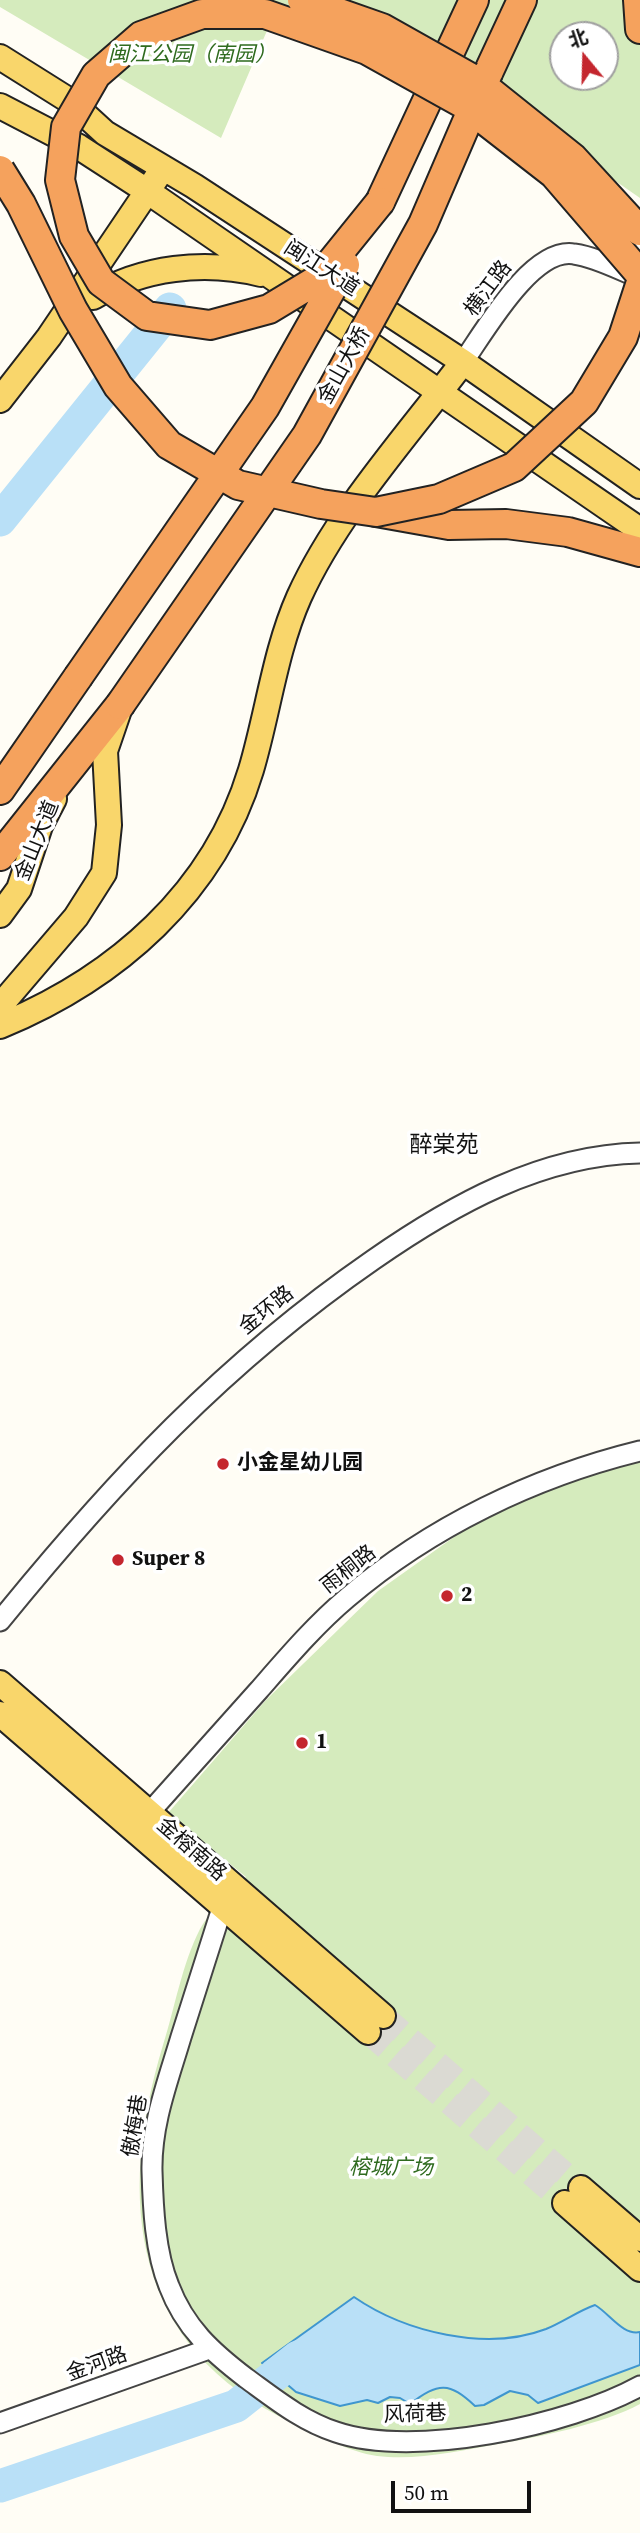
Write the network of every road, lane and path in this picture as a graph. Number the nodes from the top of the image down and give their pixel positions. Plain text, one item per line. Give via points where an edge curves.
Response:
1 (302, 0) edge
2 (474, 0) edge
3 (522, 0) edge
4 (0, 57) edge
5 (0, 106) edge
6 (164, 167) junction
7 (0, 170) edge
8 (146, 191) junction
9 (380, 202) junction
10 (640, 231) edge
11 (269, 276) junction
12 (640, 276) edge
13 (640, 285) edge
14 (49, 337) junction
15 (463, 362) junction
16 (440, 392) junction
17 (0, 400) edge
18 (640, 486) edge
19 (376, 512) junction
20 (640, 530) edge
21 (640, 552) edge
22 (120, 705) junction
23 (40, 730) junction
24 (0, 764) edge
25 (72, 765) junction
26 (0, 790) edge
27 (5, 850) edge
28 (0, 915) edge
29 (0, 1006) edge
30 (0, 1026) edge
31 (640, 1153) edge
32 (640, 1451) edge
33 (0, 1621) edge
34 (0, 1684) edge
35 (0, 1714) edge
36 (149, 1813) junction
37 (223, 1905) junction
38 (640, 2239) edge
39 (640, 2269) edge
40 (209, 2349) junction
41 (640, 2386) edge
42 (0, 2424) edge

1 - 10 highway, bridge via 382,28 478,82 573,158
2 - 9 highway, bridge
3 - 22 highway, 金山大桥, bridge via 423,224 307,435
4 - 6 main road, 闽江大道 via 70,101 105,133
5 - 8 main road, 闽江大道 via 79,147
6 - 8 main road
6 - 15 main road, 闽江大道
7 - 19 highway, bridge via 118,386 169,445 238,485
8 - 11 main road, 闽江大道
8 - 14 main road
9 - 12 highway, bridge via 317,281 269,309 210,325 147,316 100,282 74,236 60,180 66,127 96,75 141,36 201,14 265,14 367,50 464,104 554,174
9 - 23 highway, bridge via 265,407
11 - 14 main road via 217,267 180,268 130,278 93,297
11 - 16 main road, 闽江大道
12 - 15 street, 横江路 via 573,254 553,257 528,275
13 - 19 highway, bridge via 622,337 584,402 514,467 439,499
14 - 17 main road
15 - 16 main road
15 - 18 main road, 闽江大道
16 - 20 main road, 闽江大道
16 - 30 main road via 358,500 299,597 251,769 219,849 142,939 82,986
19 - 21 highway via 449,525 506,524 568,532
22 - 25 highway, 金山大桥
22 - 29 main road via 105,751 109,825 104,873 76,917
23 - 24 main road
23 - 26 highway
25 - 27 highway, 金山大桥
25 - 28 main road, 金山大道 via 40,826 19,889
31 - 33 street, 金环路 via 570,1163 492,1190 429,1222 347,1278 238,1364 171,1427 104,1496
32 - 36 street, 雨桐路 via 496,1502 366,1583 315,1627
34 - 36 main road, 金榕南路
35 - 37 main road, 金榕南路
36 - 37 main road, 金榕南路 via 376,2024
37 - 40 street, 傲梅巷 via 158,2113 152,2170 168,2284 185,2319
38 - 39 main road via 573,2196
40 - 41 street, 风荷巷 via 306,2420 339,2434 377,2440 425,2439 548,2423 588,2411
40 - 42 street, 金河路

